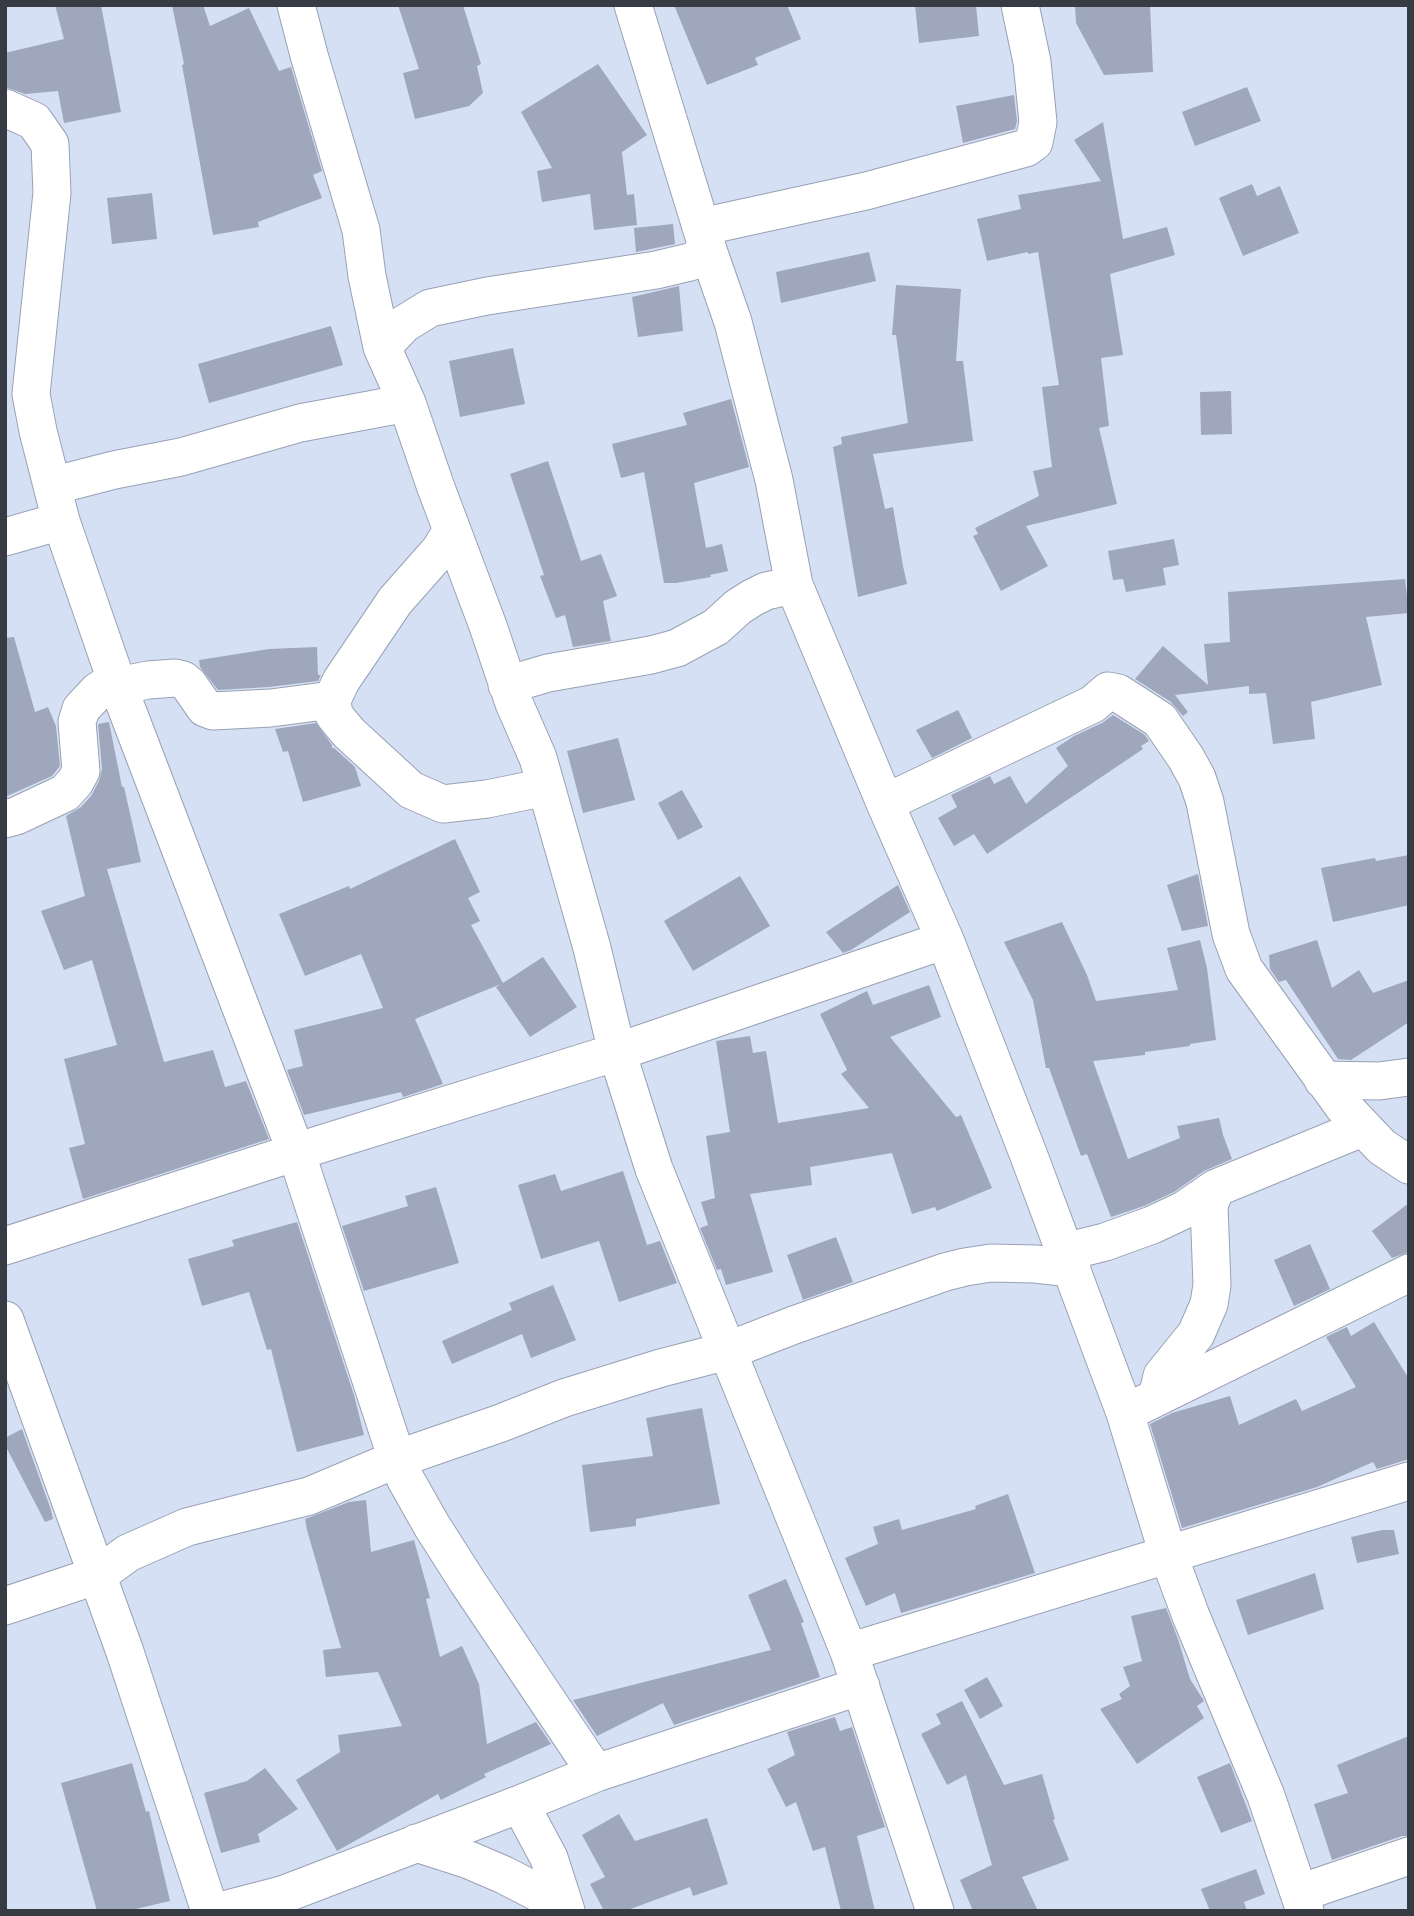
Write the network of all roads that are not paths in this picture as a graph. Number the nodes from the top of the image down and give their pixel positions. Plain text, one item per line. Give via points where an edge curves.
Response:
1 (296, 5) edge
2 (633, 5) edge
3 (1020, 5) edge
4 (5, 108) edge
5 (705, 240) junction
6 (382, 347) junction
7 (18, 386) edge
8 (407, 403) junction
9 (52, 486) junction
10 (61, 521) junction
11 (453, 530) junction
12 (5, 537) edge
13 (794, 585) junction
14 (117, 683) junction
15 (507, 685) junction
16 (332, 700) junction
17 (546, 787) junction
18 (885, 803) junction
19 (5, 819) edge
20 (945, 940) junction
21 (617, 1052) junction
22 (1409, 1077) edge
23 (1324, 1080) junction
24 (1362, 1128) junction
25 (296, 1152) junction
26 (1409, 1165) edge
27 (1216, 1188) junction
28 (5, 1246) edge
29 (1069, 1260) junction
30 (1409, 1273) edge
31 (5, 1320) edge
32 (727, 1351) junction
33 (1141, 1405) junction
34 (397, 1459) junction
35 (1409, 1481) edge
36 (1168, 1554) junction
37 (97, 1575) junction
38 (5, 1606) edge
39 (849, 1652) junction
40 (861, 1686) junction
41 (596, 1773) junction
42 (520, 1804) junction
43 (416, 1843) junction
44 (1409, 1856) edge
45 (1303, 1902) edge
46 (565, 1908) edge
47 (210, 1911) edge
48 (220, 1911) edge
49 (935, 1911) edge

1 - 6 street via 361,230
2 - 5 street
3 - 5 street via 1038,121 1034,142 1026,148
4 - 7 street via 34,121 50,144 52,193
5 - 6 street via 690,262 430,308 404,324
5 - 13 street via 733,322 774,480
6 - 8 street
7 - 9 street
8 - 9 street via 300,423 181,457
8 - 11 street
9 - 10 street
10 - 12 street
10 - 14 street
11 - 15 street
11 - 16 street via 395,601
13 - 15 street via 752,598 716,627 677,648
13 - 18 street
14 - 16 street via 183,680 205,708 213,711
14 - 19 street via 98,691 81,709 77,722 81,771 75,782 65,793
14 - 25 street
15 - 17 street
16 - 17 street via 334,715 349,733 411,790 443,804
17 - 21 street
18 - 20 street
18 - 23 street via 1093,704 1108,691 1118,693 1160,720 1197,778 1231,934 1244,969
20 - 21 street
20 - 29 street
21 - 25 street
21 - 32 street via 654,1169
22 - 23 street
23 - 24 street
24 - 26 street
24 - 27 street
25 - 28 street
25 - 34 street
27 - 29 street via 1152,1225
27 - 33 street via 1209,1205 1209,1304 1196,1334
29 - 32 street via 965,1267
29 - 33 street
30 - 33 street
31 - 37 street
32 - 34 street via 564,1398
32 - 39 street
33 - 36 street
34 - 37 street via 309,1496 187,1527 128,1553
34 - 41 street via 432,1526
35 - 36 street
36 - 39 street
36 - 45 street via 1266,1796
37 - 38 street
37 - 47 street
39 - 40 street
40 - 41 street
40 - 49 street
41 - 42 street
42 - 43 street
42 - 46 street via 549,1858
43 - 46 street via 504,1875
43 - 48 street via 282,1895
44 - 45 street

